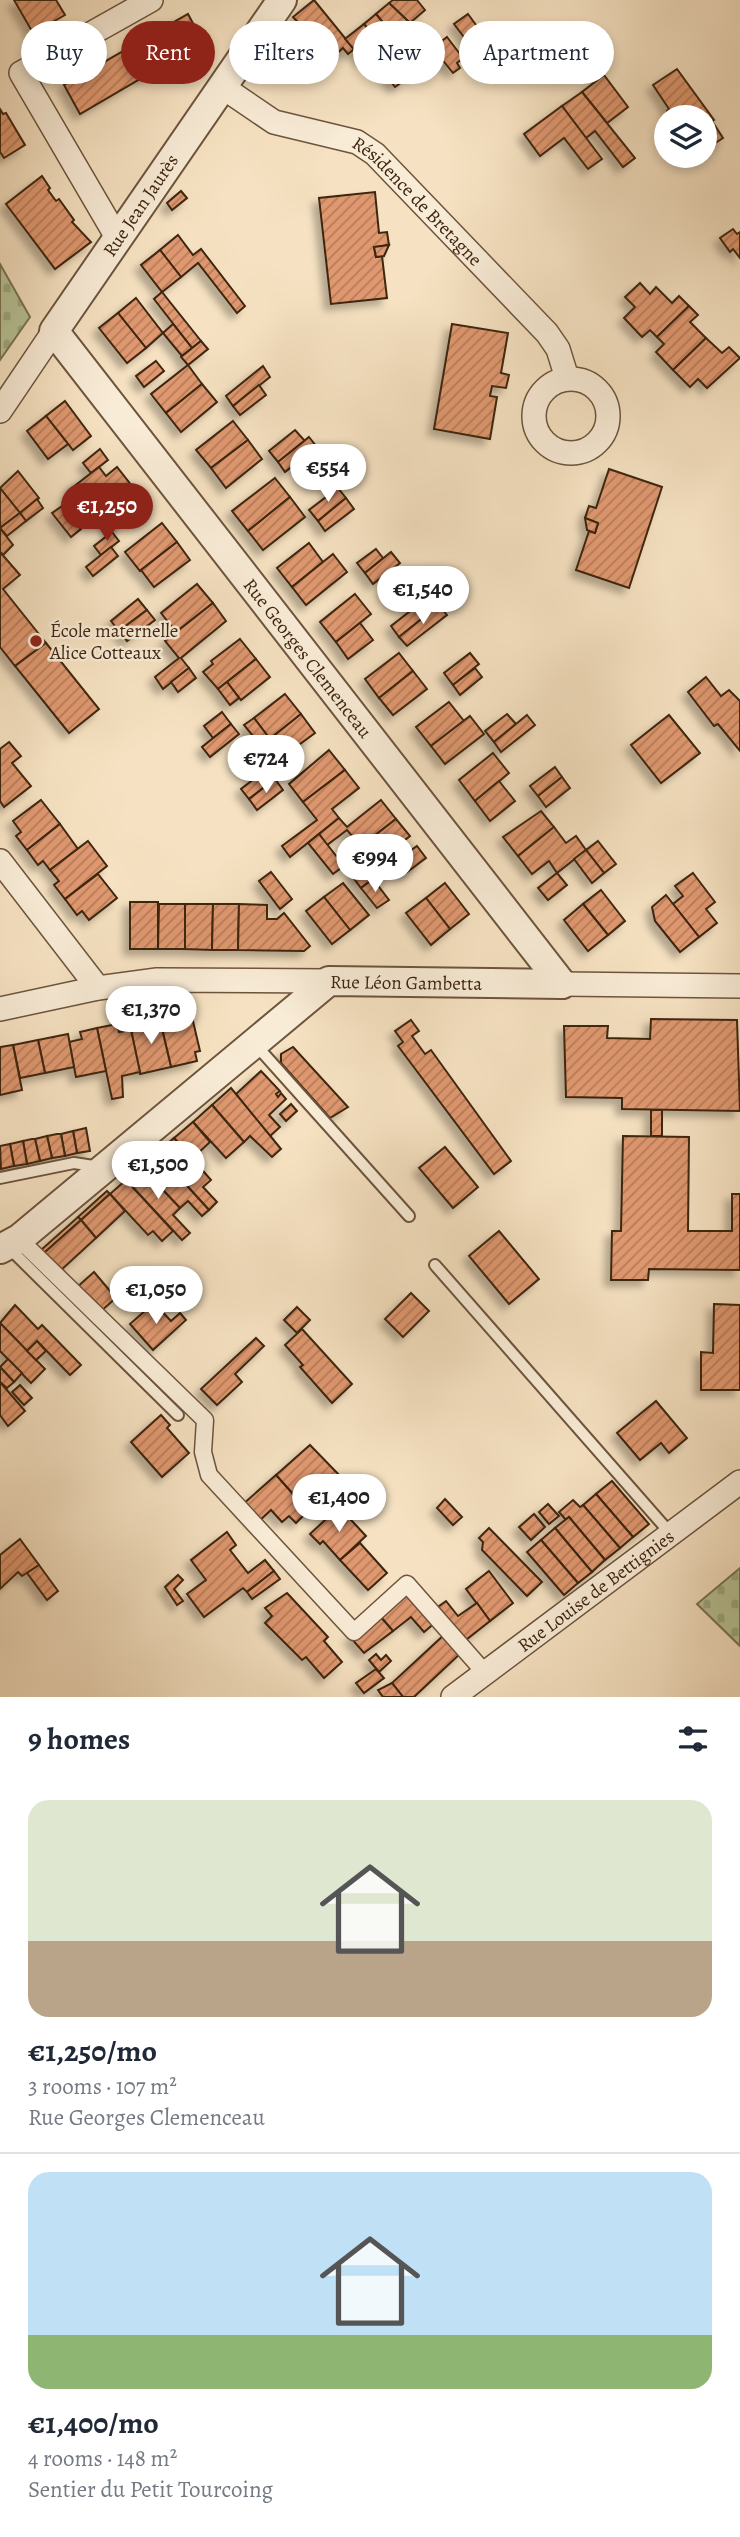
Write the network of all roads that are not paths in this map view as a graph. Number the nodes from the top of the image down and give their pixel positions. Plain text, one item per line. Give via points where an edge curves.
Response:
1 (151, 0) edge
2 (282, 0) edge
3 (220, 86) junction
4 (118, 239) junction
5 (54, 331) junction
6 (567, 378) dead end
7 (0, 411) edge
8 (0, 861) edge
9 (328, 981) junction
10 (562, 984) junction
11 (740, 986) edge
12 (98, 988) junction
13 (0, 1009) edge
14 (254, 1042) junction
15 (103, 1168) junction
16 (0, 1178) edge
17 (409, 1216) dead end
18 (7, 1249) edge
19 (435, 1265) dead end
20 (178, 1415) dead end
21 (740, 1482) edge
22 (671, 1534) junction
23 (486, 1674) junction
24 (453, 1697) edge

1 - 4 street via 21,73
2 - 3 street, Rue Jean Jaurès
3 - 4 street, Rue Jean Jaurès
3 - 6 street, Résidence de Bretagne via 274,122 357,142 375,154 547,333 558,349
4 - 5 street, Rue Jean Jaurès
5 - 7 street, Rue Jean Jaurès
5 - 10 street, Rue Georges Clemenceau
8 - 12 street
9 - 10 street, Rue Léon Gambetta
9 - 12 street via 157,980
9 - 14 street, Rue Léon Gambetta
10 - 11 street, Rue Léon Gambetta
12 - 13 street
14 - 15 street, Rue Léon Gambetta
14 - 17 lane
15 - 16 lane via 74,1163
15 - 18 street, Rue Léon Gambetta
18 - 20 lane
18 - 23 street via 205,1420 203,1452 209,1475 354,1632 407,1584
19 - 22 lane
21 - 22 street, Rue Louise de Bettignies
22 - 23 street, Rue Louise de Bettignies
23 - 24 street, Rue Louise de Bettignies

